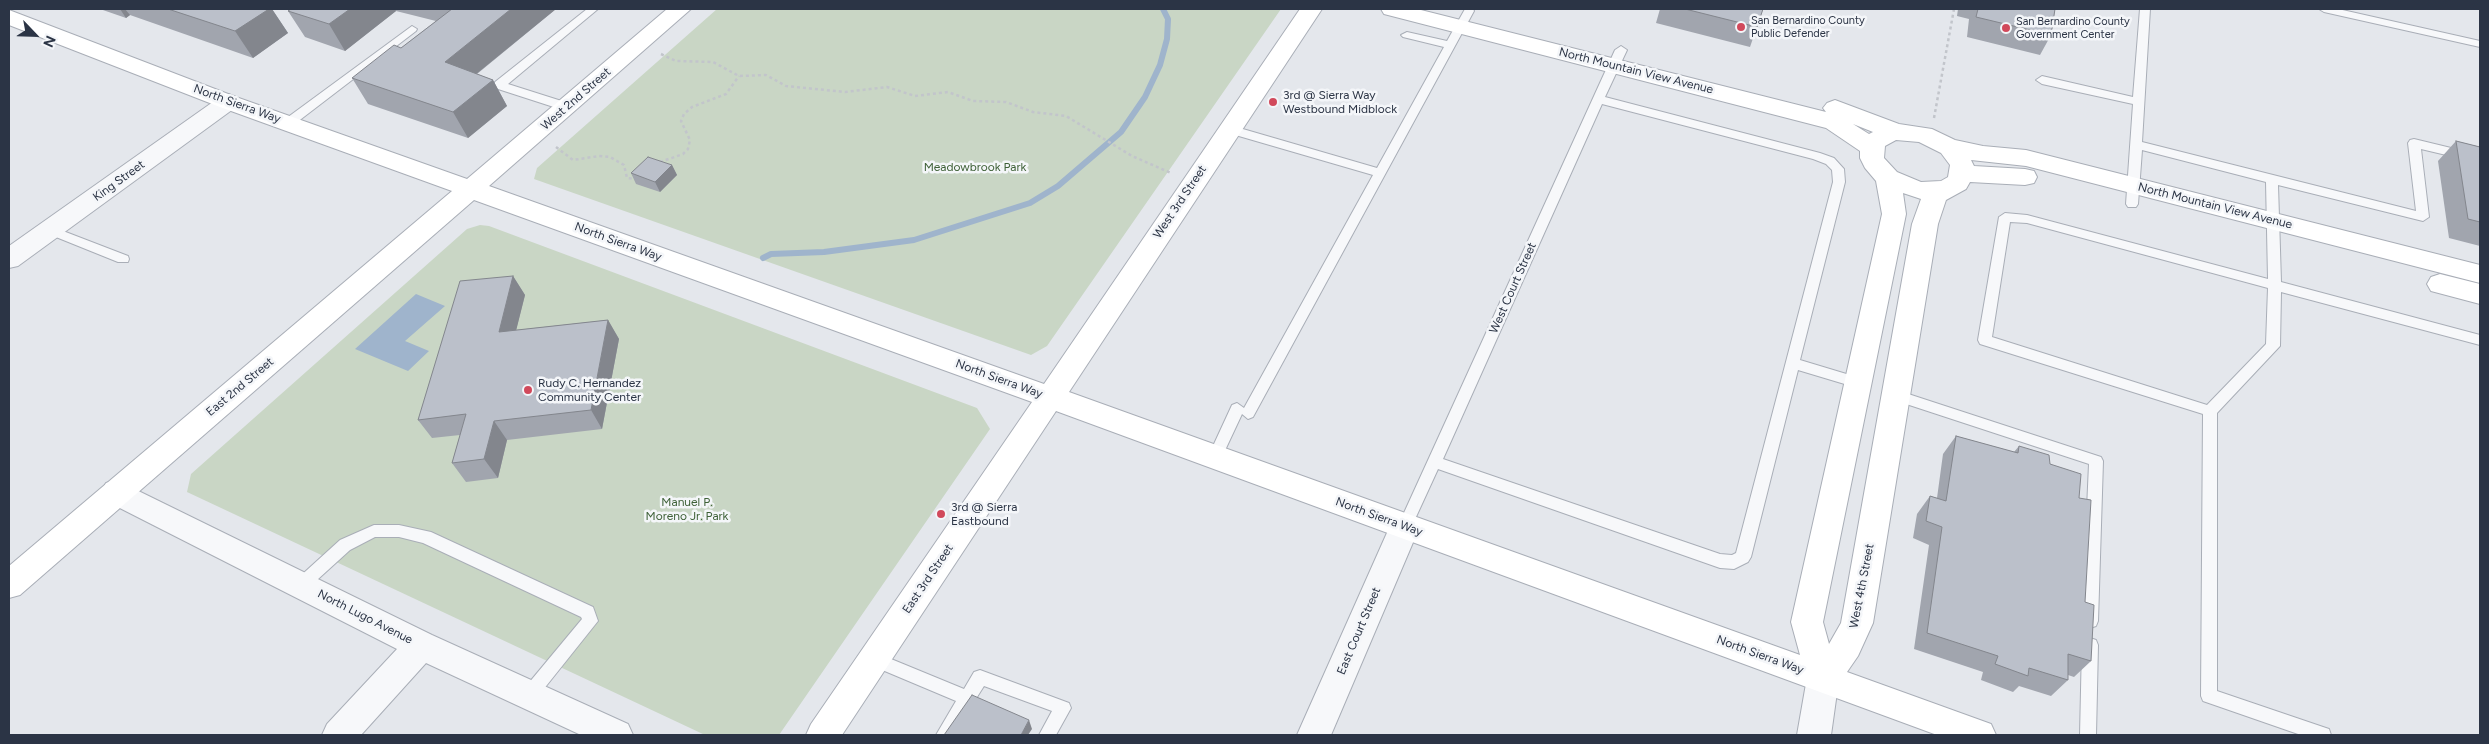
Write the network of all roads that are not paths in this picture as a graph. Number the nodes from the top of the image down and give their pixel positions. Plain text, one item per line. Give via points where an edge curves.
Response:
1 (593, 9) edge
2 (680, 9) edge
3 (1311, 9) edge
4 (1392, 9) edge
5 (2145, 9) edge
6 (2324, 9) edge
7 (19, 18) edge
8 (1460, 23) edge
9 (412, 29) dead end
10 (1408, 34) dead end
11 (2480, 44) edge
12 (1617, 58) junction
13 (2042, 80) dead end
14 (1598, 99) junction
15 (228, 102) junction
16 (2139, 102) junction
17 (567, 107) junction
18 (288, 123) junction
19 (1229, 129) junction
20 (1896, 132) junction
21 (2136, 145) junction
22 (1949, 147) junction
23 (1872, 148) junction
24 (2480, 159) edge
25 (1378, 173) junction
26 (1888, 178) junction
27 (2272, 179) junction
28 (1951, 182) junction
29 (472, 189) junction
30 (2133, 194) junction
31 (50, 230) junction
32 (2273, 231) junction
33 (123, 259) dead end
34 (9, 260) edge
35 (2480, 274) edge
36 (2273, 284) junction
37 (2480, 294) edge
38 (2480, 340) edge
39 (1793, 363) junction
40 (1858, 383) junction
41 (1896, 395) junction
42 (1050, 397) junction
43 (2210, 411) junction
44 (1215, 457) junction
45 (1434, 462) junction
46 (116, 492) junction
47 (1405, 526) junction
48 (9, 585) edge
49 (301, 585) junction
50 (421, 644) junction
51 (874, 659) junction
52 (1823, 678) junction
53 (529, 695) junction
54 (967, 698) junction
55 (339, 735) edge
56 (616, 735) edge
57 (823, 735) edge
58 (944, 735) edge
59 (1047, 735) edge
60 (1314, 735) edge
61 (1814, 735) edge
62 (1979, 735) edge
63 (2088, 735) edge
64 (2323, 735) edge

1 - 17 lane via 500,85
2 - 17 street, West 2nd Street
3 - 19 street, West 3rd Street
4 - 8 street, North Mountain View Avenue
5 - 16 lane
6 - 11 lane
7 - 15 street, North Sierra Way
8 - 10 lane
8 - 12 street, North Mountain View Avenue
8 - 25 lane
9 - 18 lane
12 - 14 lane, West Court Street
12 - 20 street, North Mountain View Avenue via 1816,101
12 - 23 street, North Mountain View Avenue via 1834,122
13 - 16 lane
14 - 39 lane via 1816,156 1830,161 1838,170 1839,182
14 - 45 lane, West Court Street
15 - 18 street, North Sierra Way
15 - 31 street, King Street
16 - 21 lane
17 - 29 street, West 2nd Street
18 - 29 street, North Sierra Way
19 - 25 lane
19 - 42 street, West 3rd Street
20 - 22 street via 1924,135
20 - 23 street via 1885,135
21 - 27 lane
21 - 30 lane
22 - 28 street via 1962,165
22 - 30 street, North Mountain View Avenue via 2026,158
23 - 26 street via 1877,168
24 - 27 lane via 2414,143 2423,216
25 - 44 lane
26 - 28 street via 1918,190
26 - 40 street via 1894,214
27 - 32 lane
28 - 30 street, North Mountain View Avenue via 1994,174
28 - 41 street, West 4th Street via 1934,198 1925,224
29 - 42 street, North Sierra Way
29 - 46 street, East 2nd Street
30 - 32 street, North Mountain View Avenue
31 - 33 lane
31 - 34 street, King Street
32 - 35 street, North Mountain View Avenue
32 - 36 lane
32 - 37 street, North Mountain View Avenue
36 - 38 lane
36 - 43 lane via 2273,346
36 - 43 lane via 2027,219 2005,217 1985,340
39 - 40 lane
39 - 45 lane via 1743,557 1734,562 1720,561
40 - 52 street via 1807,622
41 - 52 street, West 4th Street via 1857,623 1846,646
41 - 63 lane via 2096,461
42 - 44 street, North Sierra Way
42 - 51 street, East 3rd Street
43 - 64 lane via 2209,696
44 - 47 street, North Sierra Way
45 - 47 lane, West Court Street
46 - 48 street, East 2nd Street
46 - 49 street, North Lugo Avenue
47 - 52 street, North Sierra Way
47 - 60 street, East Court Street
49 - 50 street, North Lugo Avenue
49 - 53 lane via 345,545 374,531 399,532 426,537 587,612 590,620
50 - 53 street, North Lugo Avenue
50 - 55 street
51 - 54 lane
51 - 57 street, East 3rd Street
52 - 61 street
52 - 62 street, North Sierra Way
53 - 56 street, North Lugo Avenue
54 - 58 lane
54 - 59 lane via 980,676 1062,708

